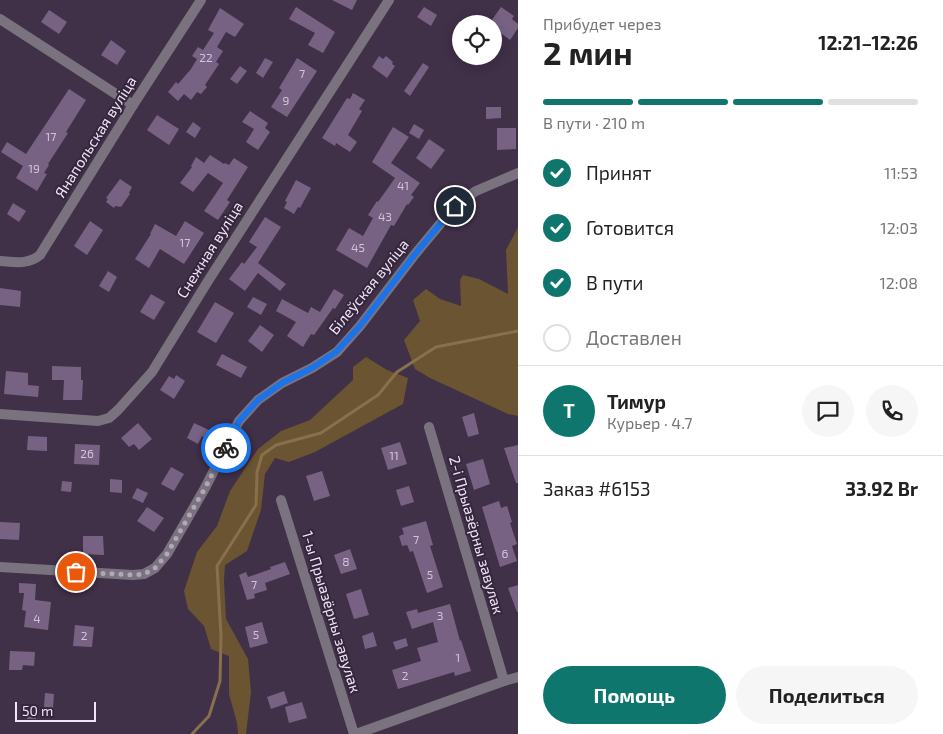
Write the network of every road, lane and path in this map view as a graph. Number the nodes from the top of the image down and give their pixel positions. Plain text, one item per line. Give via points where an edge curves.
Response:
1 (201, 0) edge
2 (389, 0) edge
3 (0, 19) edge
4 (133, 106) junction
5 (518, 173) edge
6 (0, 261) edge
7 (0, 414) edge
8 (429, 427) dead end
9 (280, 500) dead end
10 (0, 567) edge
11 (518, 677) edge
12 (504, 680) junction
13 (355, 734) edge

1 - 4 street, Янапольская вуліца
2 - 7 street, Снежная вуліца via 152,372 118,410 109,418 98,421
3 - 4 street
4 - 6 street, Янапольская вуліца via 40,255 24,263
5 - 10 street, Білеўская вуліца via 476,191 455,206 336,352 258,400 239,421 205,488 167,554 155,568 134,575
8 - 12 street, 2-і Прыазёрны завулак
9 - 13 street, 1-ы Прыазёрны завулак
11 - 12 street
12 - 13 street

